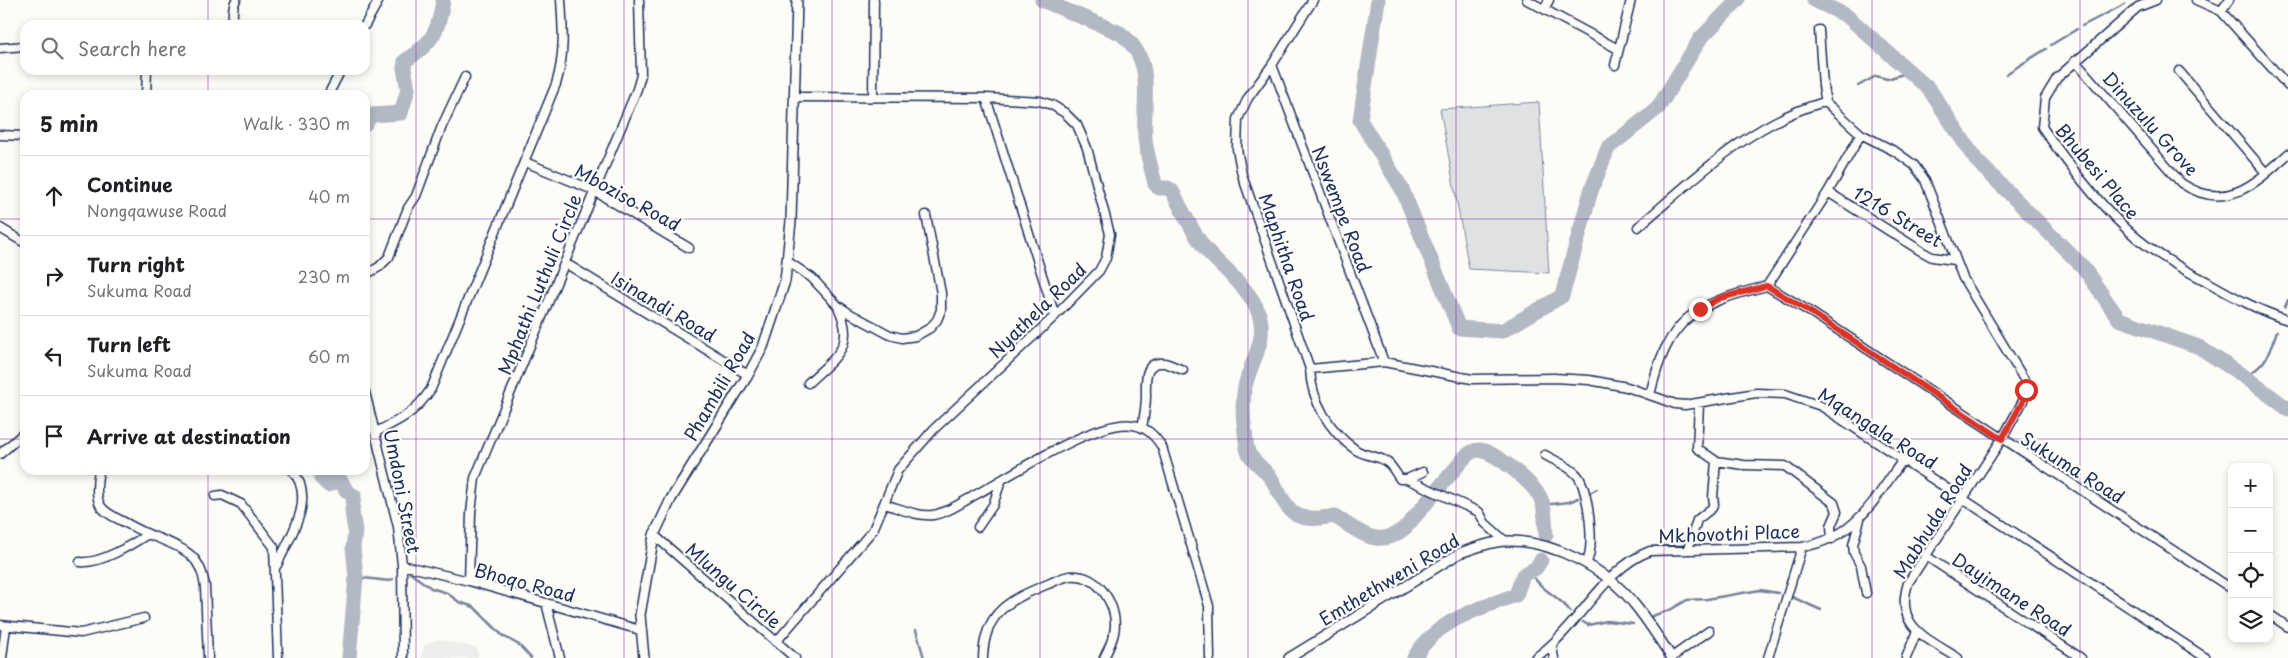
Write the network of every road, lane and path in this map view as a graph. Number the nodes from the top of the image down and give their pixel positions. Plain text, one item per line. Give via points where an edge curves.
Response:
1 (236, 0) edge
2 (379, 0) edge
3 (561, 0) edge
4 (639, 0) edge
5 (797, 0) edge
6 (874, 0) edge
7 (1313, 0) edge
8 (1527, 0) edge
9 (1548, 0) edge
10 (1631, 0) edge
11 (2156, 0) edge
12 (2196, 0) edge
13 (2228, 0) edge
14 (2135, 3) edge
15 (1544, 9) junction
16 (2221, 11) junction
17 (233, 20) edge
18 (368, 20) edge
19 (1819, 30) dead end
20 (20, 46) edge
21 (0, 48) edge
22 (1618, 49) junction
23 (2075, 61) junction
24 (1272, 65) junction
25 (1615, 65) dead end
26 (2179, 71) dead end
27 (147, 75) edge
28 (338, 75) edge
29 (465, 77) dead end
30 (2288, 86) edge
31 (146, 90) edge
32 (331, 90) edge
33 (795, 97) junction
34 (873, 97) junction
35 (986, 98) junction
36 (1828, 105) junction
37 (1861, 134) junction
38 (0, 135) edge
39 (20, 136) edge
40 (2288, 154) edge
41 (525, 162) junction
42 (2266, 173) junction
43 (593, 190) junction
44 (1828, 192) junction
45 (926, 215) dead end
46 (1638, 227) dead end
47 (0, 228) edge
48 (20, 241) edge
49 (689, 248) dead end
50 (1954, 260) junction
51 (787, 261) junction
52 (565, 263) junction
53 (370, 272) edge
54 (1767, 286) junction
55 (837, 305) junction
56 (1055, 316) junction
57 (2288, 320) edge
58 (1384, 362) junction
59 (1310, 369) junction
60 (1183, 370) dead end
61 (748, 375) junction
62 (808, 383) dead end
63 (1650, 395) junction
64 (1699, 404) junction
65 (370, 410) edge
66 (1142, 428) junction
67 (376, 432) junction
68 (20, 436) edge
69 (2002, 439) junction
70 (0, 454) edge
71 (1545, 456) dead end
72 (1716, 461) junction
73 (1902, 461) junction
74 (1423, 472) dead end
75 (98, 475) edge
76 (295, 475) edge
77 (1407, 479) junction
78 (1001, 480) junction
79 (215, 496) dead end
80 (1962, 498) junction
81 (884, 504) junction
82 (1860, 519) junction
83 (978, 528) dead end
84 (148, 534) junction
85 (654, 535) junction
86 (1832, 538) junction
87 (1505, 541) junction
88 (1802, 547) junction
89 (1688, 549) junction
90 (1926, 556) junction
91 (80, 562) dead end
92 (1586, 563) junction
93 (402, 565) junction
94 (276, 567) junction
95 (1610, 580) junction
96 (469, 582) junction
97 (2228, 586) edge
98 (1866, 593) dead end
99 (546, 602) junction
100 (2273, 617) edge
101 (144, 618) dead end
102 (3, 625) edge
103 (2288, 627) edge
104 (640, 630) junction
105 (1709, 631) dead end
106 (1917, 631) junction
107 (776, 642) junction
108 (1552, 646) junction
109 (2, 658) edge
110 (208, 658) edge
111 (278, 658) edge
112 (403, 658) edge
113 (560, 658) edge
114 (644, 658) edge
115 (795, 658) edge
116 (983, 658) edge
117 (1104, 658) edge
118 (1210, 658) edge
119 (1289, 658) edge
120 (1535, 658) edge
121 (1554, 658) edge
122 (1672, 658) edge
123 (1768, 658) edge
124 (1906, 658) edge
125 (1958, 658) edge
126 (2082, 658) edge
127 (2206, 658) edge

1 - 17 street via 232,7
2 - 18 street
3 - 41 street via 562,66
4 - 43 street, Mphathi Luthuli Circle via 641,75
5 - 33 street, Phambili Road
6 - 34 street
7 - 24 street, Maphitha Road
8 - 15 street
9 - 15 street
10 - 22 street
11 - 14 street, Bhubesi Place
12 - 16 street
13 - 16 street
14 - 23 street, Bhubesi Place
15 - 22 street
16 - 30 street
19 - 36 street via 1822,86
20 - 21 street
22 - 25 street
23 - 42 street, Dinuzulu Grove via 2181,183 2191,190 2210,195 2233,193 2253,184
23 - 57 street, Bhubesi Place via 2057,78 2045,98 2042,113 2042,127 2068,164 2121,224 2152,250 2244,302
24 - 58 street, Nswempe Road
24 - 59 street, Maphitha Road via 1248,98 1238,119 1237,149 1242,175
26 - 42 street
27 - 31 street
28 - 32 street
29 - 53 street via 389,257
33 - 34 street, Nyathela Road
33 - 51 street, Phambili Road
34 - 35 street, Nyathela Road
35 - 56 street
35 - 56 street, Nyathela Road via 1040,101 1052,105 1065,112 1077,125 1087,148 1108,224 1108,250 1099,271
36 - 37 street, Mabhuda Road
36 - 46 street via 1813,105 1780,119 1742,143 1709,165
37 - 44 street
37 - 50 street, Mabhuda Road via 1914,165 1925,180
38 - 39 street
40 - 42 street, Dinuzulu Grove
41 - 43 street, Mboziso Road
41 - 67 street via 431,389 420,406 406,417
43 - 49 street, Mboziso Road
43 - 52 street, Mphathi Luthuli Circle
44 - 50 street, 1216 Street via 1932,257
44 - 54 street
45 - 55 street via 941,293 937,320 930,328 916,336 902,338 890,335
47 - 48 street
50 - 69 street, Mabhuda Road via 2025,381 2023,401
51 - 55 street via 812,278
51 - 61 street, Phambili Road via 777,309
52 - 61 street, Isinandi Road
52 - 96 street, Mphathi Luthuli Circle via 475,478
54 - 63 street via 1720,298 1685,321 1672,335 1658,364
54 - 69 street, Sukuma Road
55 - 62 street via 845,321 844,345 840,353
56 - 81 street, Nyathela Road via 934,428 898,470
58 - 59 street, Mqangala Road
58 - 63 street, Mqangala Road via 1472,379 1589,380
59 - 77 street, Maphitha Road via 1310,386 1321,412 1336,431 1357,451 1388,462 1400,479
60 - 66 street via 1164,363 1149,368
61 - 85 street, Phambili Road via 671,499
63 - 64 street, Mqangala Road via 1675,404
64 - 72 street via 1696,447
64 - 73 street, Mqangala Road via 1756,393 1785,394 1821,406
65 - 67 street, Umdoni Street
66 - 78 street via 1114,426 1072,441
66 - 118 street via 1153,435 1162,447 1173,481 1209,606
67 - 93 street, Umdoni Street via 398,527
68 - 70 street
69 - 80 street, Mabhuda Road
69 - 97 street, Sukuma Road
71 - 92 street via 1574,472 1581,482 1591,543 1590,558
72 - 86 street via 1785,466 1834,503 1837,512 1831,526
72 - 89 street via 1714,504 1697,520
73 - 80 street, Mqangala Road
73 - 82 street, Mkhovothi Place
74 - 77 street
75 - 84 street via 97,489 103,509
76 - 94 street via 301,487 303,502
77 - 87 street via 1479,512 1485,523
78 - 81 street via 934,515 926,516
78 - 83 street via 993,505
79 - 94 street via 222,495 244,508 271,541 276,552
80 - 90 street, Mabhuda Road
80 - 127 street, Mqangala Road
81 - 107 street, Nyathela Road via 873,530
82 - 86 street, Mkhovothi Place
82 - 98 street via 1853,545
84 - 91 street via 95,560
84 - 110 street via 186,551 202,570
85 - 104 street, Phambili Road
85 - 107 street, Mlungu Circle
86 - 88 street, Mkhovothi Place
87 - 92 street, Emthethweni Road via 1530,543
87 - 119 street, Emthethweni Road via 1460,553
88 - 89 street, Mkhovothi Place
88 - 123 street
89 - 95 street, Mkhovothi Place via 1650,551 1634,557
90 - 106 street, Mabhuda Road via 1908,584 1904,597 1905,612
90 - 126 street, Dayimane Road
92 - 95 street, Emthethweni Road
93 - 96 street, Bhoqo Road
93 - 112 street, Umdoni Street
94 - 111 street
95 - 108 street, Mkhovothi Place
95 - 122 street, Emthethweni Road via 1635,604
96 - 99 street, Bhoqo Road
99 - 104 street, Bhoqo Road
99 - 113 street
100 - 103 street
101 - 102 street via 81,633
102 - 109 street
104 - 114 street, Phambili Road
105 - 122 street
106 - 124 street
106 - 125 street, Mabhuda Road
107 - 115 street, Mlungu Circle
108 - 120 street, Mkhovothi Place
108 - 121 street
116 - 117 street via 986,632 1004,606 1024,594 1068,576 1077,576 1093,582 1112,605 1114,632

